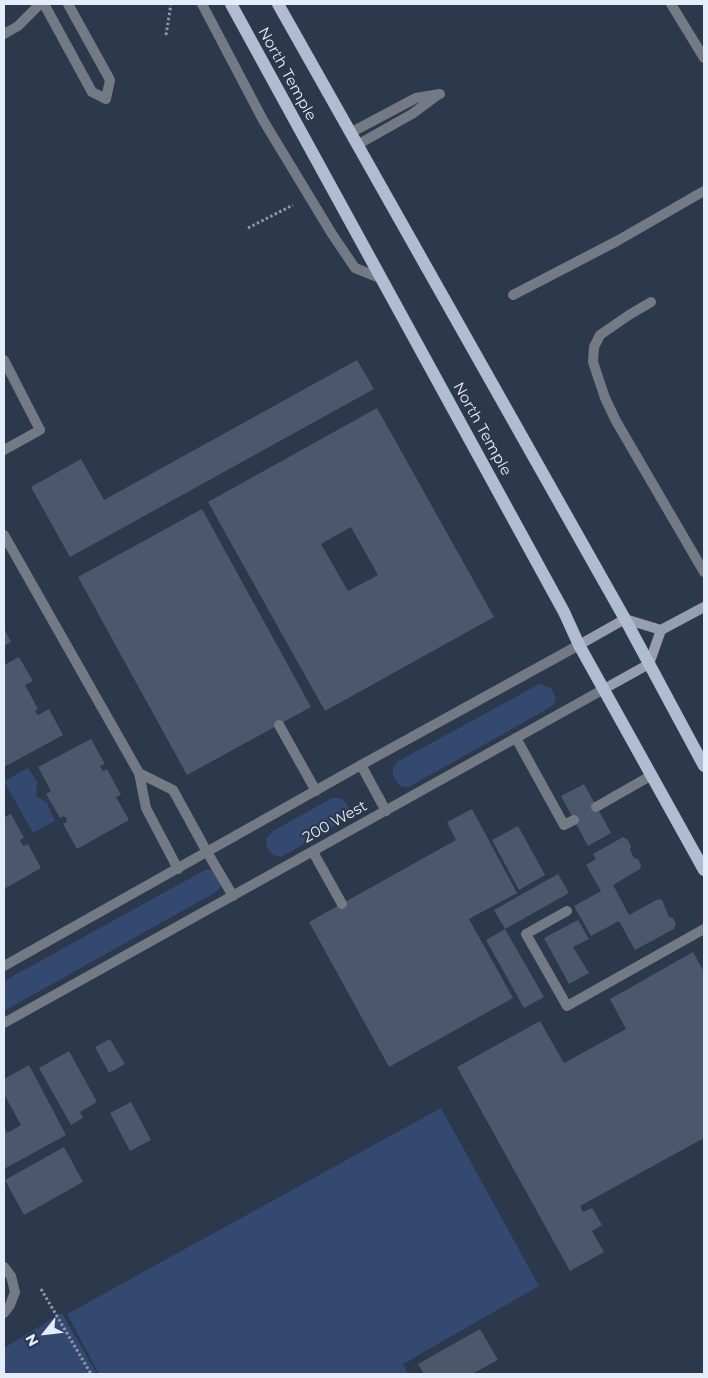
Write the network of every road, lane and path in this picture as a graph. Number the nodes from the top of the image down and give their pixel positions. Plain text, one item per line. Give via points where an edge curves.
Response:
1 (40, 4) edge
2 (44, 4) edge
3 (68, 4) edge
4 (171, 4) edge
5 (202, 4) edge
6 (231, 4) edge
7 (278, 4) edge
8 (672, 4) edge
9 (4, 34) edge
10 (166, 35) dead end
11 (704, 58) edge
12 (350, 132) junction
13 (357, 145) junction
14 (704, 191) edge
15 (293, 205) dead end
16 (248, 228) dead end
17 (380, 278) junction
18 (513, 296) dead end
19 (651, 302) dead end
20 (4, 360) edge
21 (4, 450) edge
22 (4, 535) edge
23 (704, 572) edge
24 (704, 607) edge
25 (624, 619) junction
26 (661, 630) junction
27 (579, 645) junction
28 (649, 664) junction
29 (604, 689) junction
30 (279, 725) dead end
31 (516, 738) junction
32 (361, 765) junction
33 (704, 766) edge
34 (139, 773) junction
35 (652, 775) junction
36 (316, 791) junction
37 (596, 807) dead end
38 (386, 811) junction
39 (574, 820) dead end
40 (207, 852) junction
41 (313, 852) junction
42 (178, 869) junction
43 (704, 870) edge
44 (233, 896) junction
45 (342, 904) dead end
46 (567, 911) dead end
47 (704, 929) edge
48 (4, 966) edge
49 (4, 1023) edge
50 (4, 1267) edge
51 (42, 1289) dead end
52 (4, 1313) edge
53 (91, 1374) edge

1 - 9 street via 18,26
2 - 3 street via 92,92 106,99 110,80
4 - 10 path
5 - 17 street via 263,120 332,234 355,268
6 - 17 main road, North Temple
7 - 12 main road, North Temple
8 - 11 street
12 - 13 main road, North Temple
12 - 13 street via 416,98 440,94 422,108
13 - 25 main road, North Temple
14 - 18 street
15 - 16 path
17 - 27 main road, North Temple via 564,612
19 - 23 street via 600,335 594,347 593,362 616,421
20 - 21 street via 40,430
22 - 34 street
24 - 26 street
25 - 26 street
25 - 27 street
25 - 28 main road, North Temple
26 - 28 street
27 - 29 main road, North Temple
27 - 32 street
28 - 29 street, 200 West
28 - 33 main road, North Temple
29 - 31 street, 200 West
29 - 35 main road, North Temple
30 - 36 street
31 - 38 street, 200 West
31 - 39 street via 564,825
32 - 36 street
32 - 38 street
34 - 40 street via 173,790
34 - 42 street via 146,808
35 - 37 street
35 - 43 main road, North Temple
36 - 40 street
38 - 41 street, 200 West
40 - 42 street
40 - 44 street
41 - 44 street, 200 West
41 - 45 street
42 - 48 street
44 - 49 street, 200 West
46 - 47 street via 526,934 567,1006
50 - 52 street via 11,1276 15,1292
51 - 53 path

